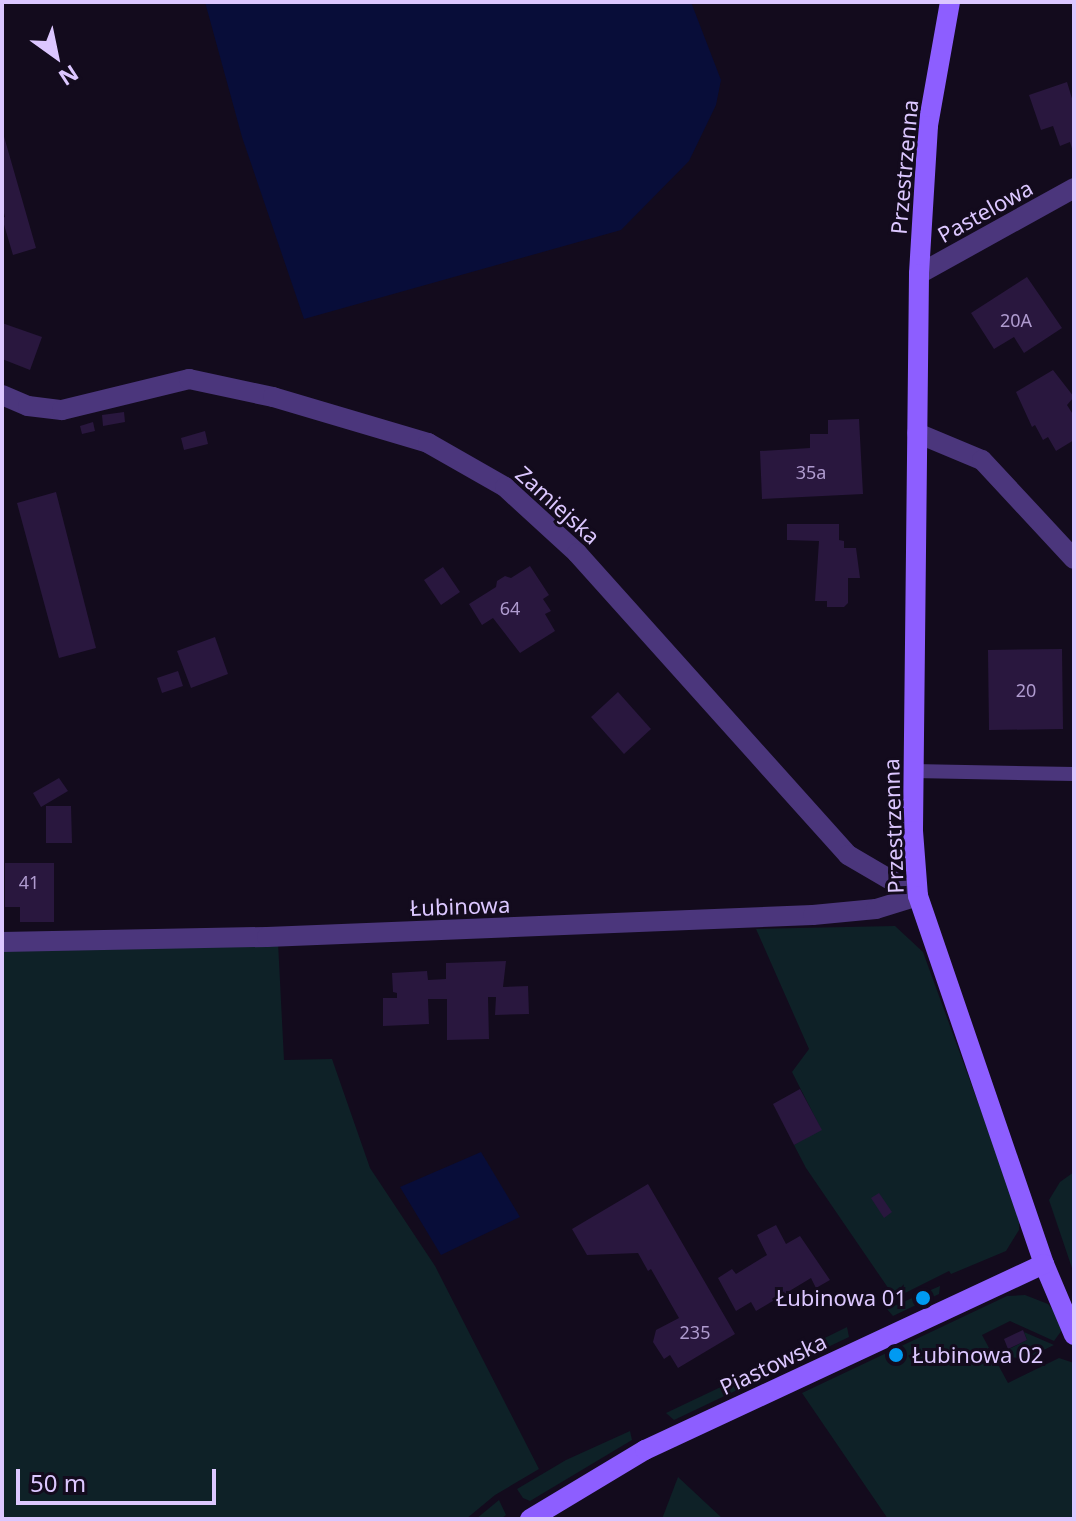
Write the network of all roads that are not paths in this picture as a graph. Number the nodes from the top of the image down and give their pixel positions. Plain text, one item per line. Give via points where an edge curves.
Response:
1 (950, 2) edge
2 (1074, 188) edge
3 (919, 274) junction
4 (2, 395) edge
5 (917, 433) junction
6 (1074, 559) edge
7 (913, 771) junction
8 (1074, 774) edge
9 (918, 896) junction
10 (2, 942) edge
11 (1044, 1264) junction
12 (1074, 1335) edge
13 (530, 1519) edge

1 - 3 street, Przestrzenna via 928,126
2 - 3 street, Pastelowa
3 - 5 street, Przestrzenna
4 - 9 street, Zamiejska via 28,406 62,410 189,379 273,397 428,443 505,487 577,553 848,855
5 - 6 street via 982,460
5 - 7 street, Przestrzenna
7 - 8 lane
7 - 9 street, Przestrzenna
9 - 10 street, Łubinowa via 876,909 813,915
9 - 11 street, Przestrzenna
11 - 12 street, Przestrzenna
11 - 13 street, Piastowska via 645,1450

